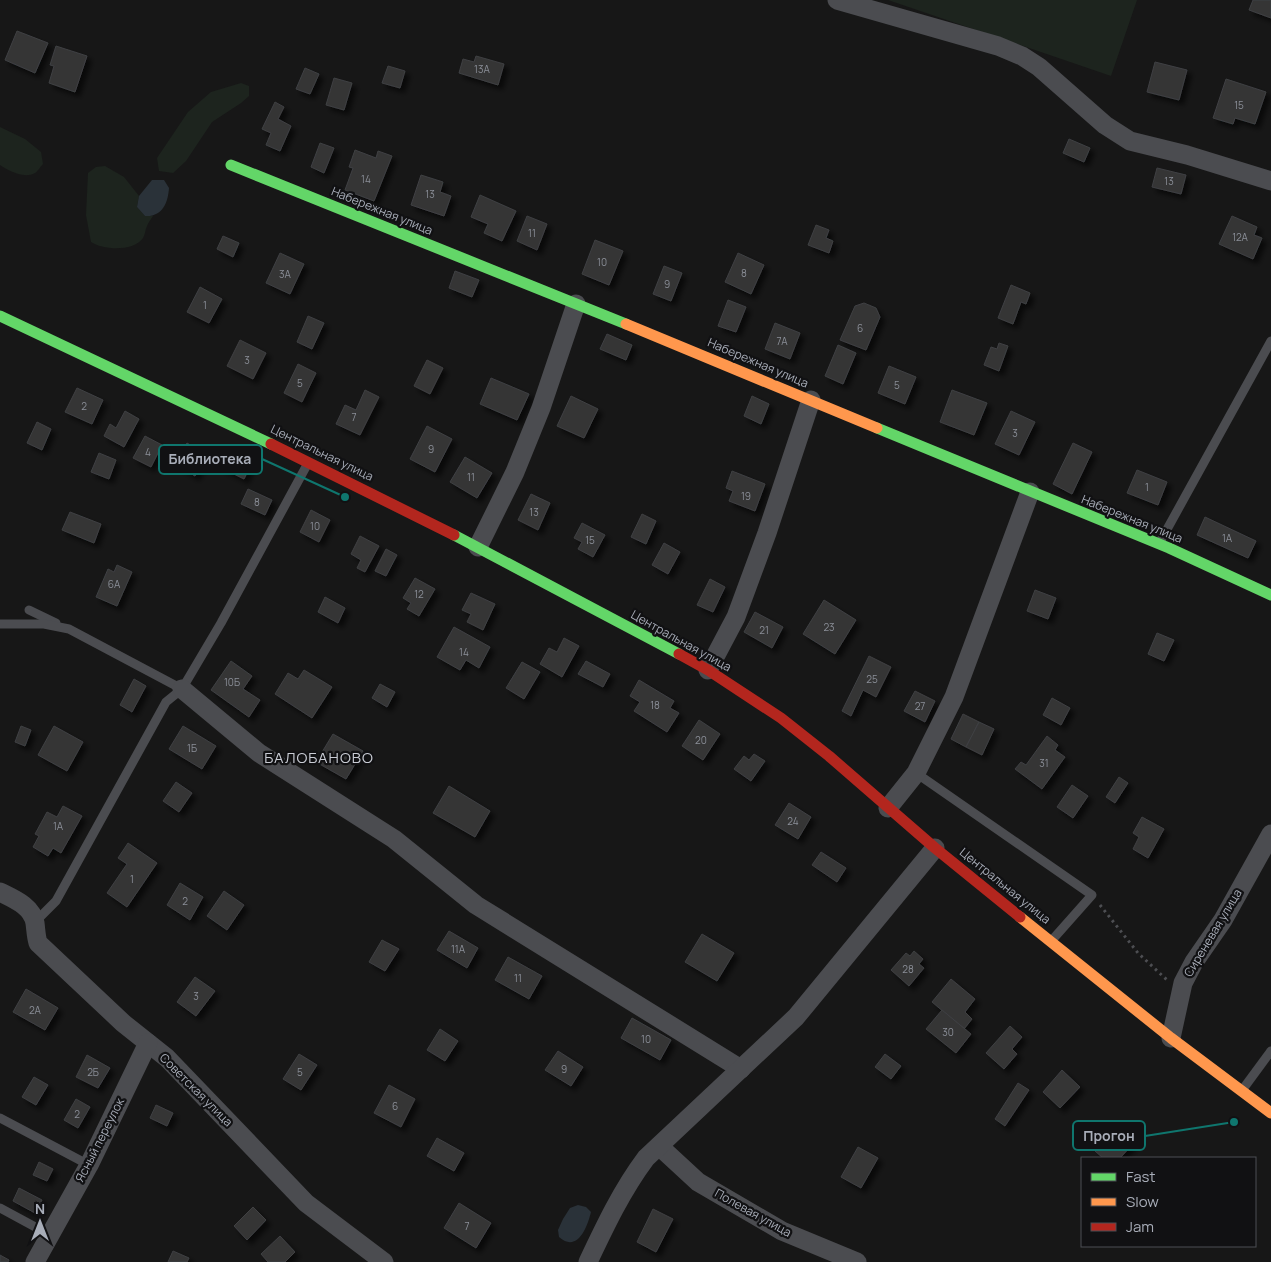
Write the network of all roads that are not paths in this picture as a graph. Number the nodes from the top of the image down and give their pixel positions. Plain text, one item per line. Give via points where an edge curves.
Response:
1 (837, 0) edge
2 (232, 165) dead end
3 (1271, 181) edge
4 (576, 304) junction
5 (0, 316) edge
6 (1271, 341) edge
7 (811, 400) junction
8 (308, 462) junction
9 (1030, 492) junction
10 (1159, 544) junction
11 (478, 547) junction
12 (1271, 595) edge
13 (29, 610) dead end
14 (0, 624) edge
15 (69, 629) junction
16 (708, 670) junction
17 (182, 689) junction
18 (916, 773) junction
19 (888, 808) junction
20 (1271, 834) edge
21 (935, 848) junction
22 (0, 892) edge
23 (35, 922) junction
24 (1052, 941) junction
25 (1171, 1038) junction
26 (148, 1043) junction
27 (1271, 1051) edge
28 (741, 1069) junction
29 (1242, 1091) junction
30 (1271, 1113) edge
31 (0, 1118) edge
32 (659, 1146) junction
33 (89, 1165) junction
34 (0, 1208) edge
35 (50, 1235) junction
36 (35, 1262) edge
37 (384, 1262) edge
38 (588, 1262) edge
39 (857, 1262) edge

1 - 3 street via 998,46 1022,56 1105,125 1130,141
2 - 4 main road, Набережная улица
4 - 7 main road, Набережная улица
4 - 11 street via 541,408 515,472
5 - 8 main road, Центральная улица
6 - 10 lane
7 - 9 main road, Набережная улица
7 - 16 street via 736,617
8 - 11 main road, Центральная улица
8 - 17 lane
9 - 10 main road, Набережная улица
9 - 18 street via 954,697
10 - 12 main road, Набережная улица
11 - 16 main road, Центральная улица
13 - 15 lane
14 - 15 lane via 44,624
15 - 17 lane
16 - 19 main road, Центральная улица via 781,718
17 - 23 lane via 166,702 56,901
17 - 28 street via 260,753 394,839 476,905
18 - 19 street
18 - 24 lane via 1092,895
19 - 21 main road, Центральная улица
20 - 25 street, Сиреневая улица via 1224,920 1182,983
21 - 24 main road, Центральная улица
21 - 28 street via 796,1017
22 - 23 street, Советская улица via 21,902
23 - 26 street, Советская улица via 38,943
24 - 25 main road, Центральная улица
25 - 29 main road, Центральная улица
26 - 33 street, Ясный переулок
26 - 37 street, Советская улица via 167,1058 306,1203
27 - 29 lane
28 - 32 street
29 - 30 main road, Центральная улица
31 - 33 lane
32 - 38 street via 634,1174
32 - 39 street, Полевая улица via 698,1182 774,1226
33 - 35 street, Ясный переулок
34 - 35 lane
35 - 36 street, Ясный переулок

